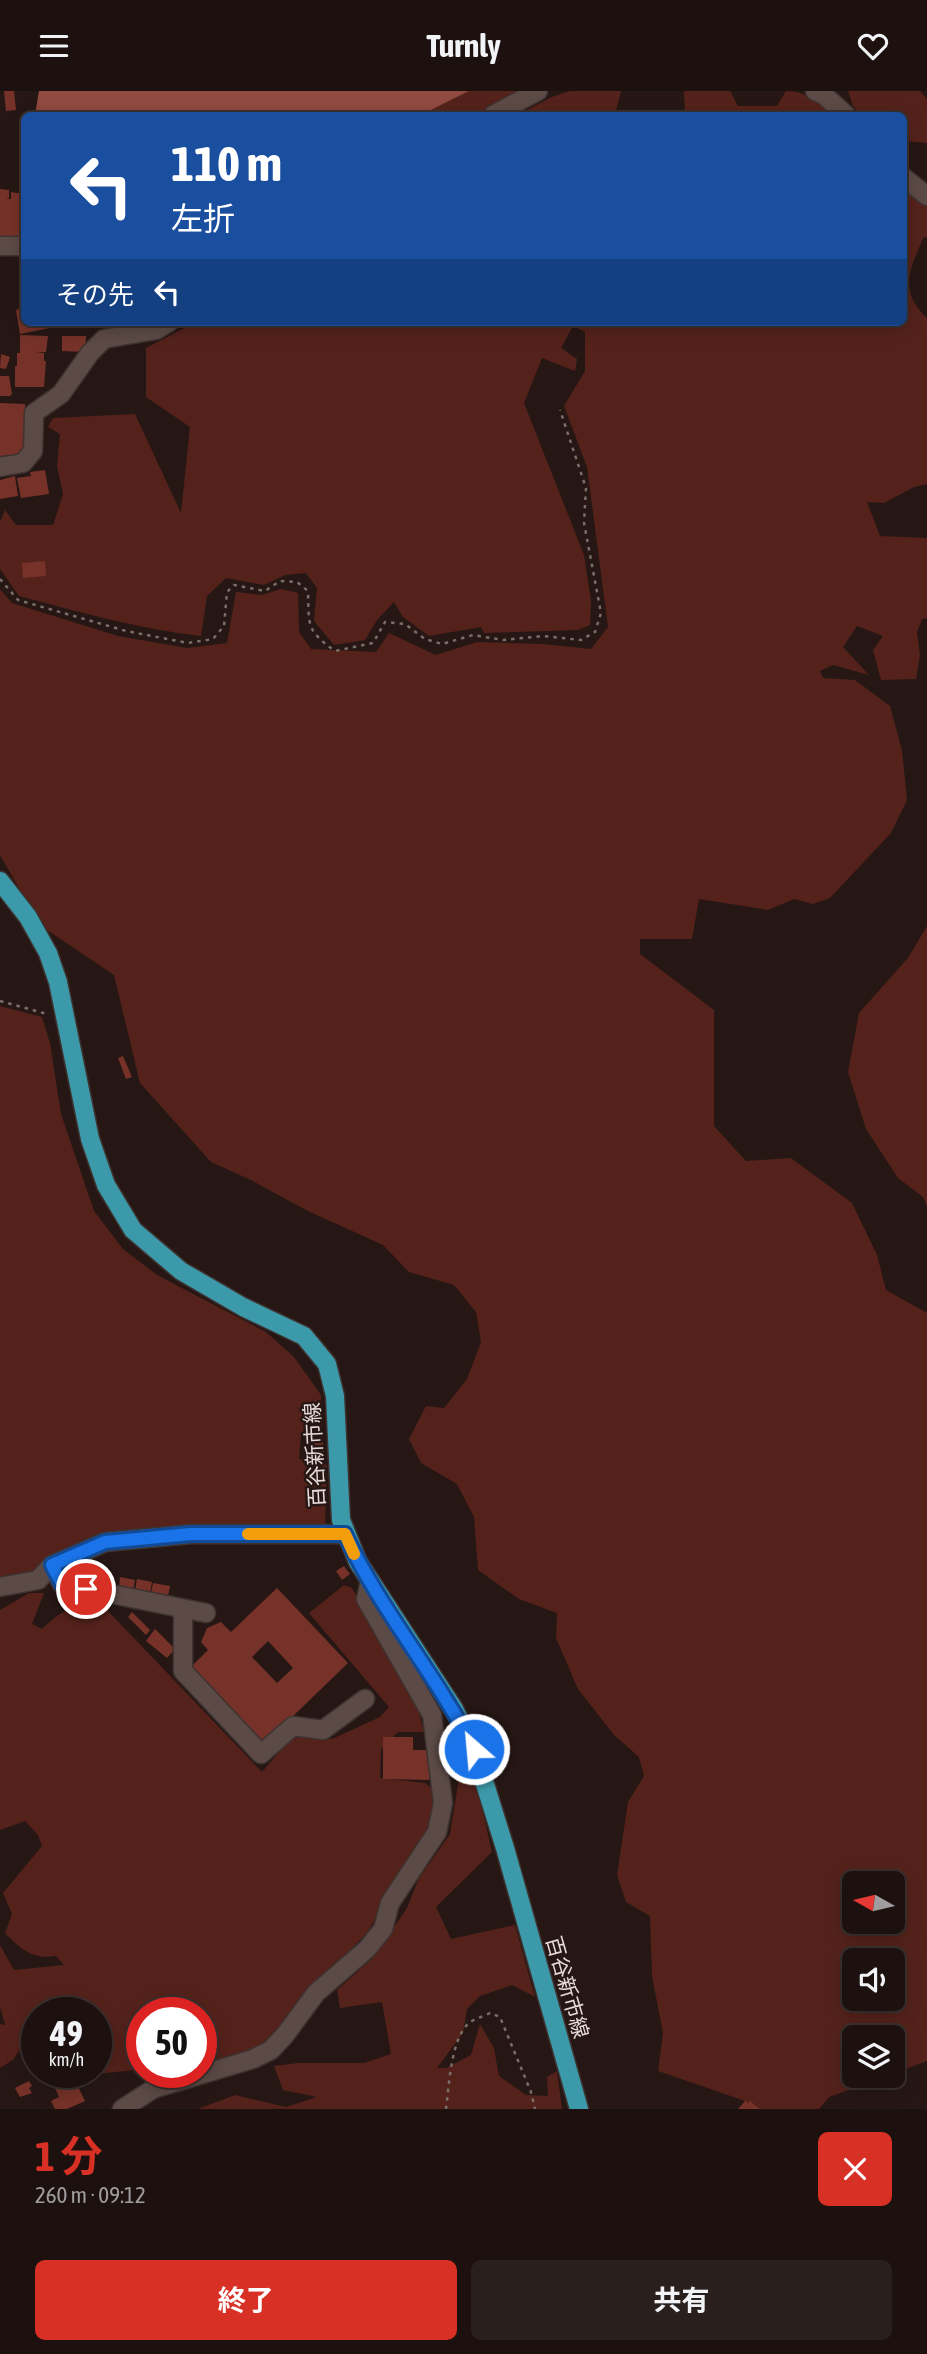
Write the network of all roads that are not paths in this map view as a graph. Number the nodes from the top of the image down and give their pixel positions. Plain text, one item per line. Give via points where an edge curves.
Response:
1 (538, 91) edge
2 (815, 91) edge
3 (499, 112) edge
4 (843, 112) edge
5 (907, 180) edge
6 (927, 196) edge
7 (0, 246) edge
8 (21, 246) edge
9 (162, 326) edge
10 (0, 467) edge
11 (0, 881) edge
12 (345, 1534) junction
13 (52, 1565) junction
14 (370, 1581) junction
15 (0, 1587) edge
16 (183, 1609) junction
17 (206, 1613) dead end
18 (365, 1699) dead end
19 (122, 2109) edge
20 (579, 2109) edge

1 - 3 street
2 - 4 street
5 - 6 street
7 - 8 street
9 - 10 street via 104,339 61,394 34,412 33,451 23,463
11 - 12 main road, 百谷新市線 via 48,953 90,1139 106,1185 133,1230 181,1271 304,1336 327,1364 335,1396
12 - 13 street via 191,1534 105,1542
12 - 14 main road, 百谷新市線
13 - 15 street via 38,1580
13 - 16 street via 62,1584
14 - 19 street via 366,1599 432,1715 443,1803 437,1832 390,1903 383,1929 316,1993 271,2050 153,2089
14 - 20 main road, 百谷新市線 via 454,1709 474,1749
16 - 17 street
16 - 18 street via 183,1671 261,1754 293,1726 323,1730

